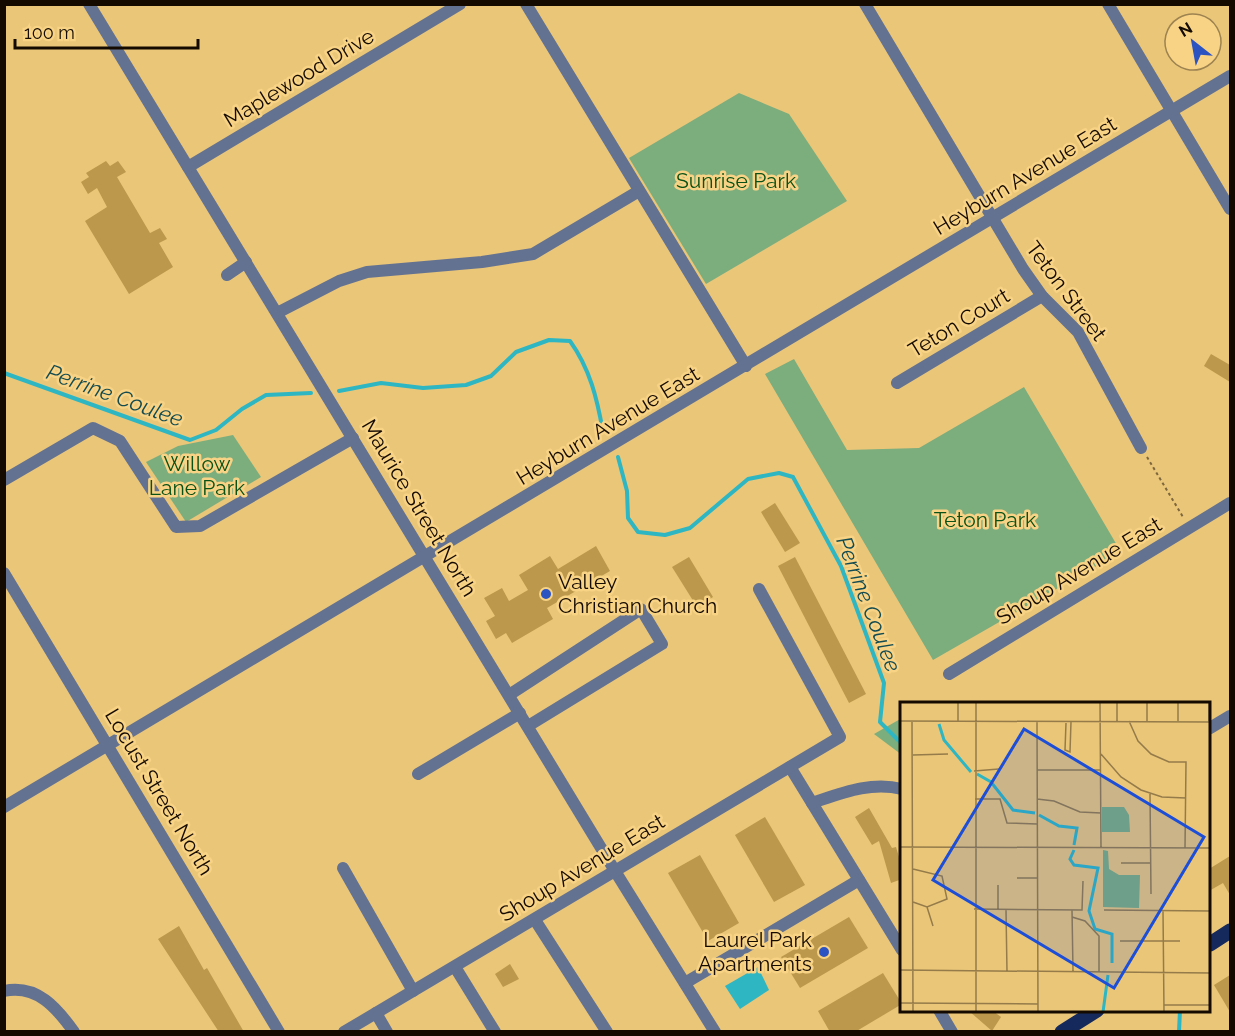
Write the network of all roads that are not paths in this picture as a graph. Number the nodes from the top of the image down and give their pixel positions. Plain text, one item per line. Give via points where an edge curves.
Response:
1 (89, 4) edge
2 (460, 4) edge
3 (526, 4) edge
4 (865, 4) edge
5 (1108, 4) edge
6 (1230, 76) edge
7 (1171, 111) junction
8 (188, 167) junction
9 (639, 190) junction
10 (1230, 208) edge
11 (992, 219) junction
12 (246, 262) junction
13 (227, 275) dead end
14 (1041, 296) junction
15 (277, 314) junction
16 (746, 366) junction
17 (897, 383) dead end
18 (353, 438) junction
19 (1141, 448) road end
20 (4, 480) edge
21 (1230, 503) edge
22 (426, 557) junction
23 (4, 573) edge
24 (759, 589) dead end
25 (949, 674) dead end
26 (509, 694) junction
27 (520, 713) junction
28 (1230, 716) edge
29 (528, 726) junction
30 (1211, 727) edge
31 (108, 744) junction
32 (790, 767) junction
33 (418, 774) dead end
34 (900, 788) edge
35 (812, 803) junction
36 (4, 807) edge
37 (343, 868) dead end
38 (615, 872) junction
39 (859, 880) junction
40 (535, 920) junction
41 (1230, 931) edge
42 (1211, 943) edge
43 (900, 947) edge
44 (455, 967) junction
45 (685, 983) junction
46 (4, 990) edge
47 (413, 991) junction
48 (940, 1012) edge
49 (1095, 1012) edge
50 (376, 1013) junction
51 (74, 1032) edge
52 (279, 1032) edge
53 (344, 1032) edge
54 (387, 1032) edge
55 (495, 1032) edge
56 (607, 1032) edge
57 (715, 1032) edge
58 (952, 1032) edge
59 (1062, 1032) edge

1 - 8 street, Maurice Street North via 147,108
2 - 8 street, Maplewood Drive
3 - 9 street
4 - 11 street, Teton Street
5 - 7 street
6 - 7 street, Heyburn Avenue East
7 - 10 street
7 - 11 street, Heyburn Avenue East
8 - 12 street, Maurice Street North
9 - 15 street via 533,254 367,272 339,281
9 - 16 street
11 - 14 street, Teton Street
11 - 16 street, Heyburn Avenue East
12 - 13 street
12 - 15 street, Maurice Street North
14 - 17 street, Teton Court
14 - 19 street, Teton Street via 1078,333
15 - 18 street, Maurice Street North
16 - 22 street, Heyburn Avenue East
18 - 20 street via 200,526 176,526 120,441 93,428
18 - 22 street, Maurice Street North
21 - 25 street, Shoup Avenue East
22 - 26 street, Maurice Street North
22 - 31 street, Heyburn Avenue East
23 - 31 street, Locust Street North
24 - 32 street, Shoup Avenue East via 840,737
26 - 27 street, Maurice Street North
26 - 29 street via 641,609 662,645
27 - 29 street, Maurice Street North
27 - 33 street
28 - 30 street
29 - 38 street, Maurice Street North
31 - 36 street, Heyburn Avenue East
31 - 52 street, Locust Street North
32 - 35 street
32 - 38 street, Shoup Avenue East
34 - 35 street via 854,789
35 - 39 street
37 - 47 street
38 - 40 street, Shoup Avenue East
38 - 45 street, Maurice Street North
39 - 43 street
39 - 45 street
40 - 44 street, Shoup Avenue East
40 - 56 street
41 - 42 main road
44 - 47 street, Shoup Avenue East
44 - 55 street
45 - 57 street, Maurice Street North
46 - 51 street via 30,991 54,1005
47 - 50 street, Shoup Avenue East
48 - 58 street
49 - 59 main road
50 - 53 street, Shoup Avenue East
50 - 54 street

